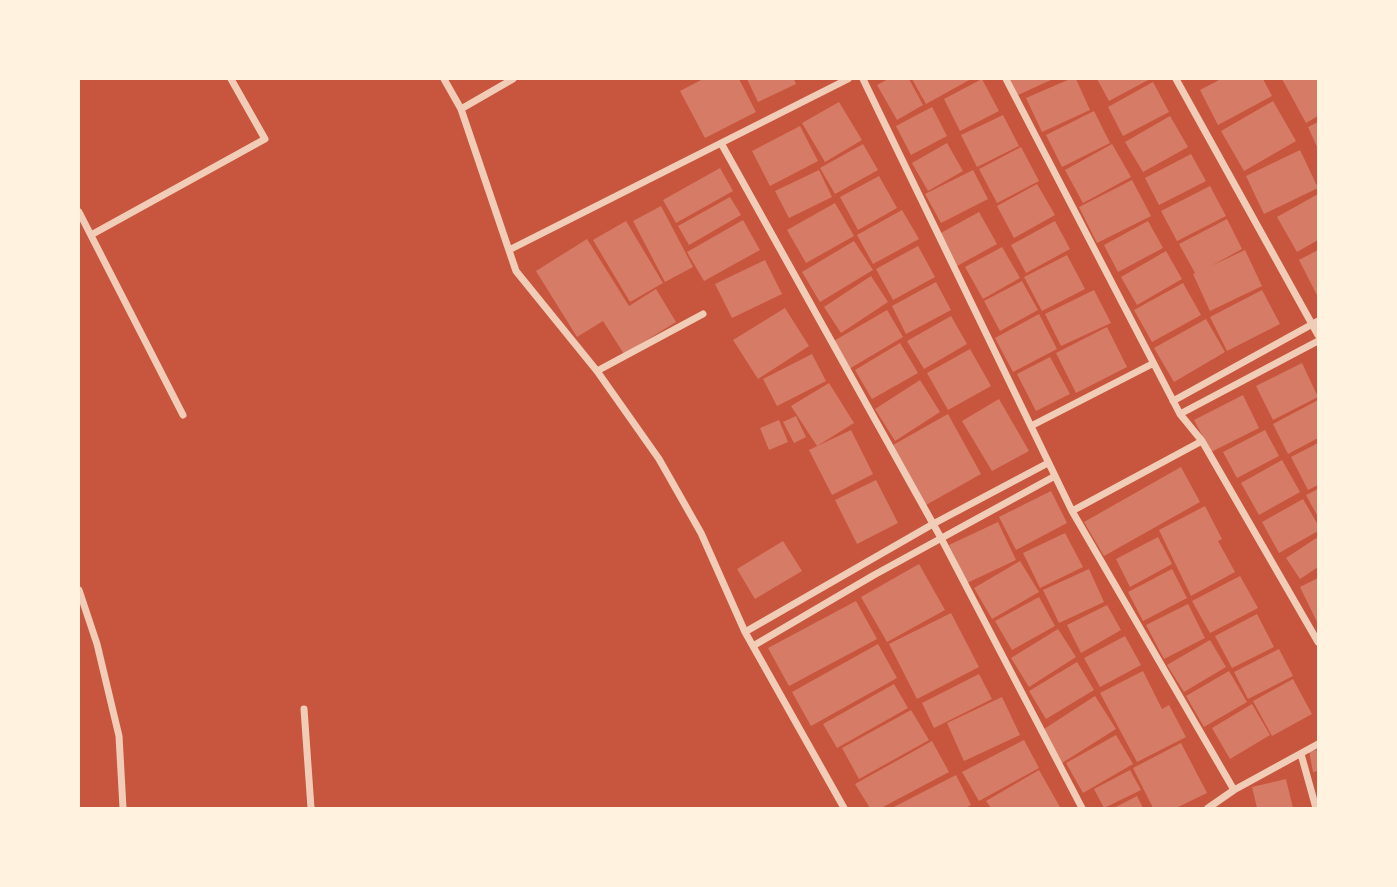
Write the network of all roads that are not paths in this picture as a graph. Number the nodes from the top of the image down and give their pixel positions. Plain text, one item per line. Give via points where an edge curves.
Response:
1 (231, 79) edge
2 (444, 79) edge
3 (513, 79) edge
4 (848, 79) edge
5 (863, 79) edge
6 (1006, 79) edge
7 (1177, 79) edge
8 (461, 109) junction
9 (721, 143) junction
10 (79, 212) edge
11 (91, 235) junction
12 (509, 250) junction
13 (703, 314) dead end
14 (1316, 323) edge
15 (1318, 335) edge
16 (1318, 341) edge
17 (1152, 364) junction
18 (597, 371) junction
19 (1173, 401) junction
20 (1180, 414) junction
21 (183, 415) dead end
22 (1031, 426) junction
23 (1202, 441) junction
24 (1048, 463) junction
25 (1055, 476) junction
26 (1072, 511) junction
27 (933, 524) junction
28 (941, 538) junction
29 (79, 590) edge
30 (746, 632) junction
31 (1318, 642) edge
32 (753, 646) junction
33 (304, 709) dead end
34 (1318, 744) edge
35 (1301, 754) junction
36 (1234, 790) junction
37 (123, 808) edge
38 (311, 808) edge
39 (844, 808) edge
40 (1082, 808) edge
41 (1208, 808) edge
42 (1316, 808) edge

1 - 11 street via 265,139
2 - 8 street
3 - 8 street
4 - 9 street
5 - 22 street
6 - 17 street
7 - 14 street
8 - 12 street
9 - 12 street
9 - 27 street
10 - 11 street
11 - 21 street
12 - 18 street via 520,277
13 - 18 street
14 - 15 street
14 - 19 street
16 - 20 street
17 - 19 street
17 - 22 street
18 - 30 street via 665,469 701,533
19 - 20 street
20 - 23 street
22 - 24 street
23 - 26 street
23 - 31 street
24 - 25 street
24 - 27 street
25 - 26 street
25 - 28 street
26 - 36 street
27 - 28 street
27 - 30 street
28 - 32 street
28 - 40 street
29 - 37 street via 119,736
30 - 32 street
32 - 39 street
33 - 38 street
34 - 35 street
35 - 36 street
35 - 42 street
36 - 41 street

